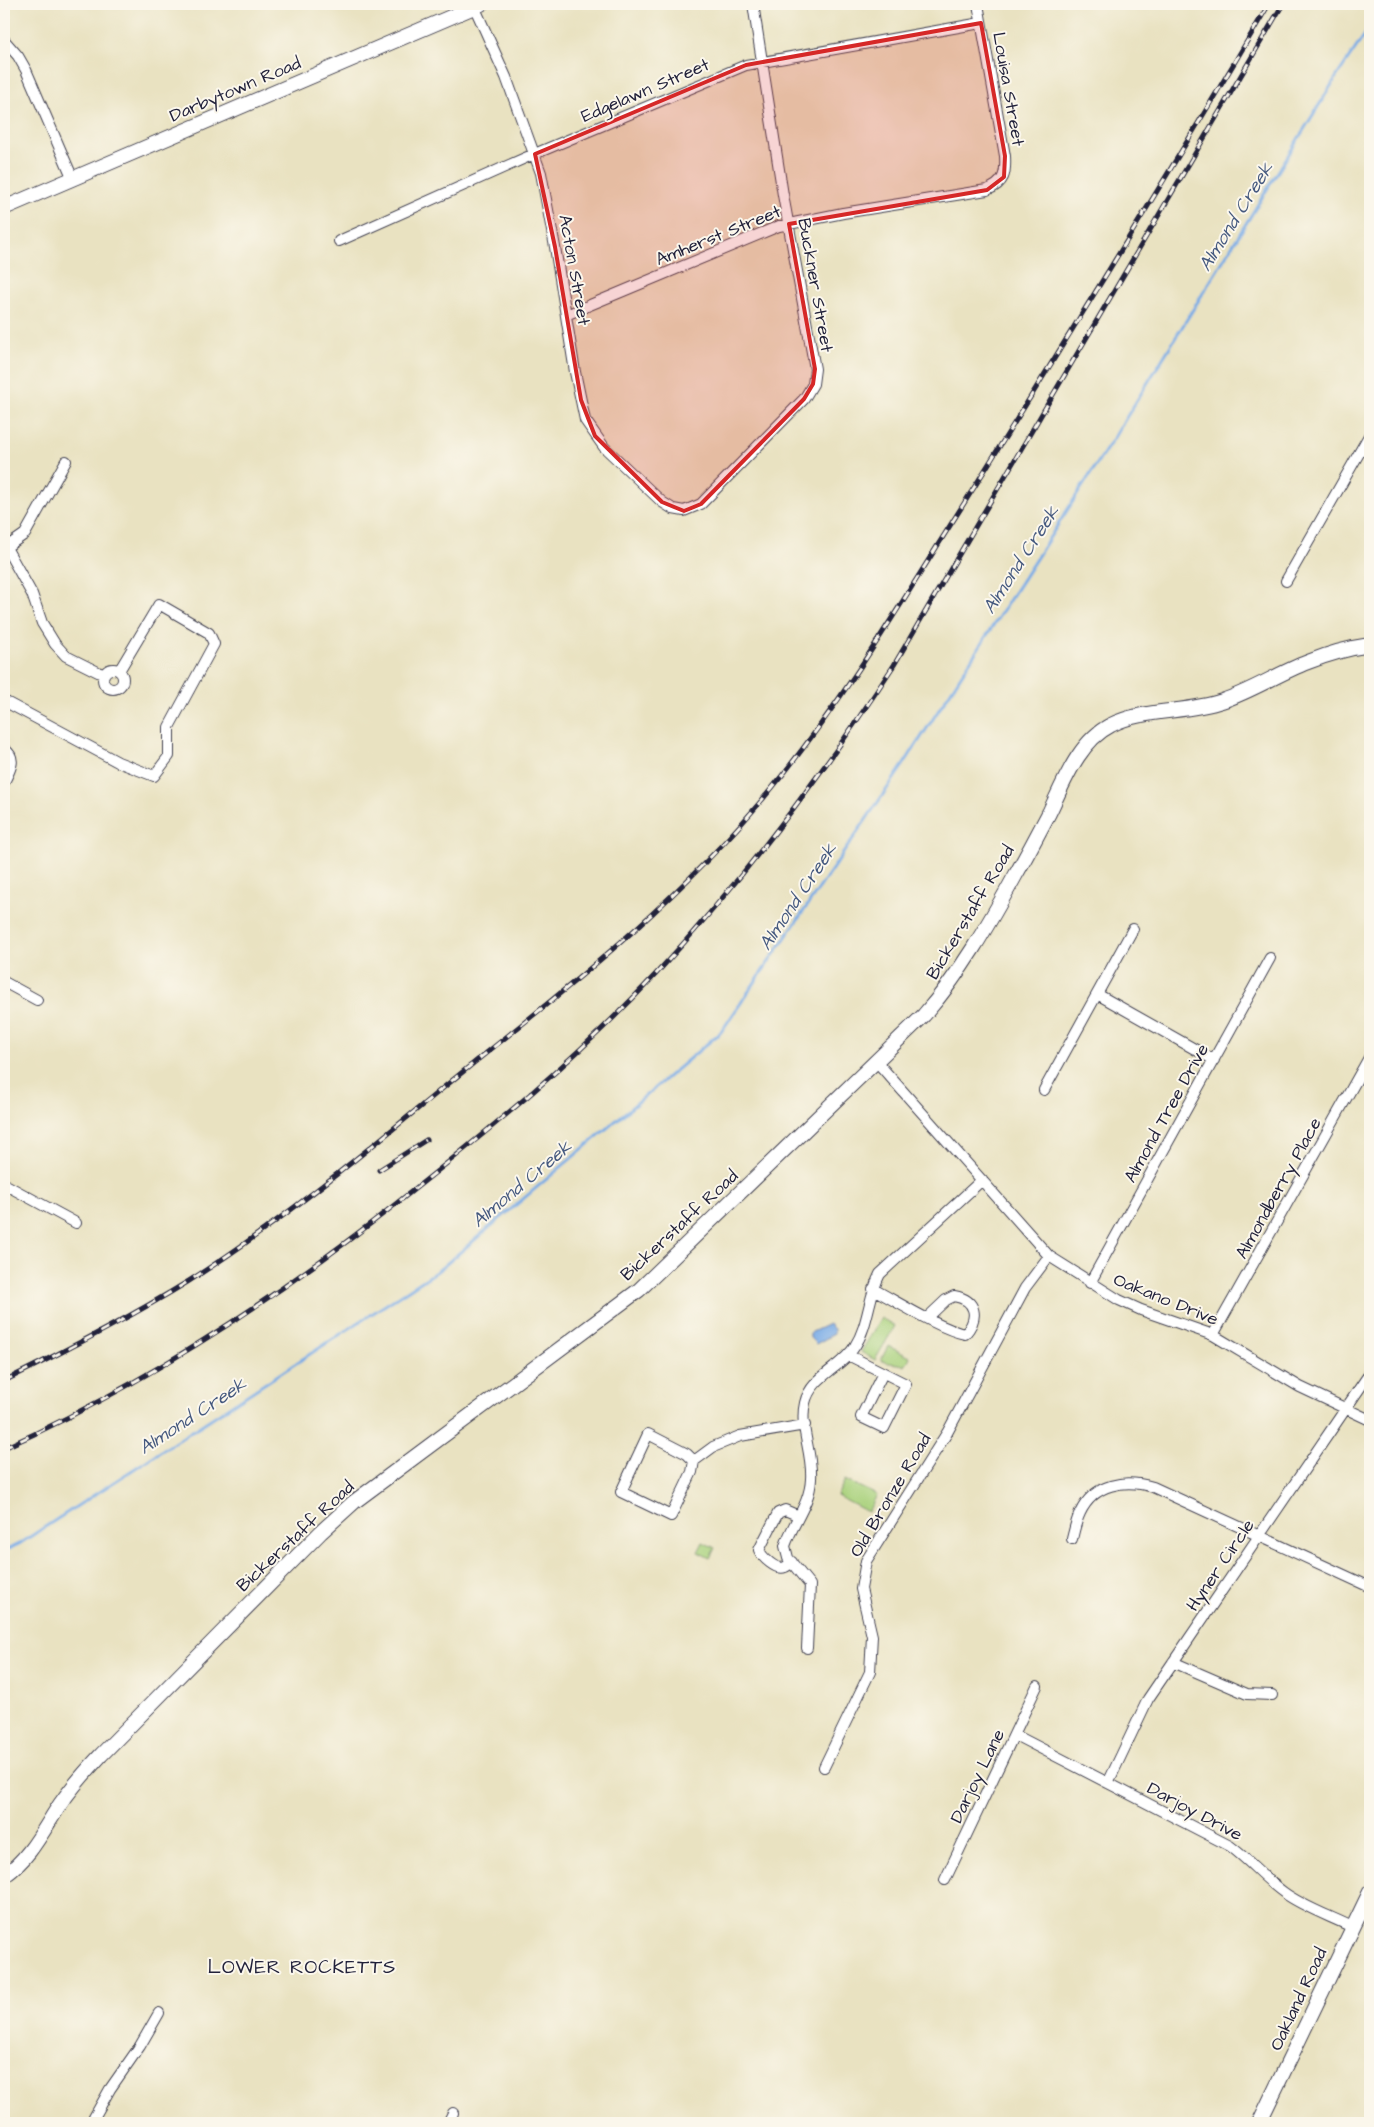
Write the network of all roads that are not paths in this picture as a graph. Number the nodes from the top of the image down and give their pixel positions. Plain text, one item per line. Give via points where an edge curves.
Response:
1 (753, 4) edge
2 (978, 4) edge
3 (477, 5) edge
4 (981, 23) junction
5 (4, 40) edge
6 (762, 60) junction
7 (534, 154) junction
8 (73, 179) junction
9 (1003, 180) joint
10 (4, 208) edge
11 (788, 224) junction
12 (338, 241) dead end
13 (566, 315) junction
14 (1370, 434) edge
15 (66, 461) dead end
16 (678, 511) joint
17 (5, 546) edge
18 (1286, 581) dead end
19 (1370, 645) edge
20 (119, 671) junction
21 (104, 675) junction
22 (4, 701) edge
23 (4, 749) edge
24 (4, 782) edge
25 (1133, 929) dead end
26 (1270, 958) dead end
27 (4, 982) edge
28 (1097, 994) junction
29 (37, 1000) dead end
30 (1370, 1056) edge
31 (1214, 1060) junction
32 (876, 1061) junction
33 (1044, 1090) dead end
34 (982, 1180) junction
35 (4, 1184) edge
36 (76, 1223) dead end
37 (1049, 1256) junction
38 (1090, 1283) junction
39 (873, 1289) junction
40 (928, 1318) junction
41 (1213, 1335) junction
42 (848, 1355) junction
43 (883, 1373) junction
44 (1370, 1373) edge
45 (1346, 1409) junction
46 (1370, 1420) edge
47 (805, 1425) junction
48 (694, 1461) junction
49 (799, 1516) junction
50 (1260, 1535) junction
51 (1072, 1539) dead end
52 (792, 1562) junction
53 (1370, 1587) edge
54 (808, 1648) dead end
55 (1173, 1662) junction
56 (1037, 1686) dead end
57 (1272, 1695) dead end
58 (1015, 1735) junction
59 (824, 1767) dead end
60 (1108, 1783) junction
61 (4, 1876) edge
62 (945, 1880) dead end
63 (1370, 1892) edge
64 (1352, 1927) junction
65 (159, 2013) dead end
66 (452, 2112) dead end
67 (91, 2123) edge
68 (448, 2123) edge
69 (1259, 2123) edge

1 - 6 street, Buckner Street
2 - 4 street, Louisa Street
3 - 7 street, Acton Street
3 - 8 street, Darbytown Road
4 - 6 street, Edgelawn Street
4 - 9 street, Louisa Street via 1005,156
5 - 8 street via 26,70
6 - 7 street, Edgelawn Street via 721,74
6 - 11 street, Buckner Street
7 - 12 street, Edgelawn Street
7 - 13 street, Acton Street via 541,173
8 - 10 street, Darbytown Road
9 - 11 street, Amherst Street via 987,190
11 - 13 street, Amherst Street
11 - 16 street, Buckner Street via 815,369 813,384 804,399 701,504 691,510
13 - 16 street, Acton Street via 581,400 590,429 604,447 662,502
14 - 18 street
15 - 17 street via 25,534
17 - 21 street via 55,644 66,656
19 - 32 street, Bickerstaff Road via 1307,662 1221,701 1122,720 1101,731 1083,749 1015,877 955,978 924,1015
20 - 21 street via 110,669
20 - 21 street via 123,680 116,688 106,685
20 - 22 street via 159,604 209,633 214,644 169,727 169,756 154,776 118,762
23 - 24 street via 10,754 12,767
25 - 28 street
26 - 31 street, Almond Tree Drive
27 - 29 street
28 - 31 street
28 - 33 street
30 - 41 street, Almondberry Place
31 - 38 street, Almond Tree Drive
32 - 34 street, Oakano Drive
32 - 61 street, Bickerstaff Road via 639,1290 354,1502 321,1532 95,1761 61,1803 26,1858
34 - 37 street, Oakano Drive
34 - 39 street via 887,1266
35 - 36 street
37 - 38 street, Oakano Drive
37 - 59 street, Old Bronze Road via 1024,1288 947,1433 866,1561 861,1588 872,1636 870,1672
38 - 41 street, Oakano Drive via 1141,1310
39 - 40 street
39 - 42 street via 860,1336
40 - 40 street via 965,1334 975,1316 965,1301 954,1296
41 - 45 street, Oakano Drive via 1300,1387
42 - 43 street
42 - 47 street via 811,1388 803,1414
43 - 43 street via 906,1384 884,1428 861,1417
44 - 45 street, Hyner Circle
45 - 46 street, Oakano Drive
45 - 50 street, Hyner Circle
47 - 48 street via 740,1436 714,1447
47 - 49 street via 812,1476 808,1498
48 - 48 street via 671,1516 621,1492 648,1434
49 - 52 street via 785,1546
49 - 52 street via 785,1510 778,1512 759,1550 764,1559 780,1568
50 - 51 street via 1153,1487 1131,1482 1108,1486 1092,1497 1079,1515
50 - 53 street
50 - 55 street, Hyner Circle
52 - 54 street via 810,1585
55 - 57 street via 1247,1694
55 - 60 street, Hyner Circle via 1148,1700
56 - 58 street, Darjoy Lane
58 - 60 street, Darjoy Drive
58 - 62 street, Darjoy Lane
60 - 64 street, Darjoy Drive via 1230,1846 1283,1892
63 - 64 street, Oakland Road
64 - 69 street, Oakland Road
65 - 67 street
66 - 68 street

